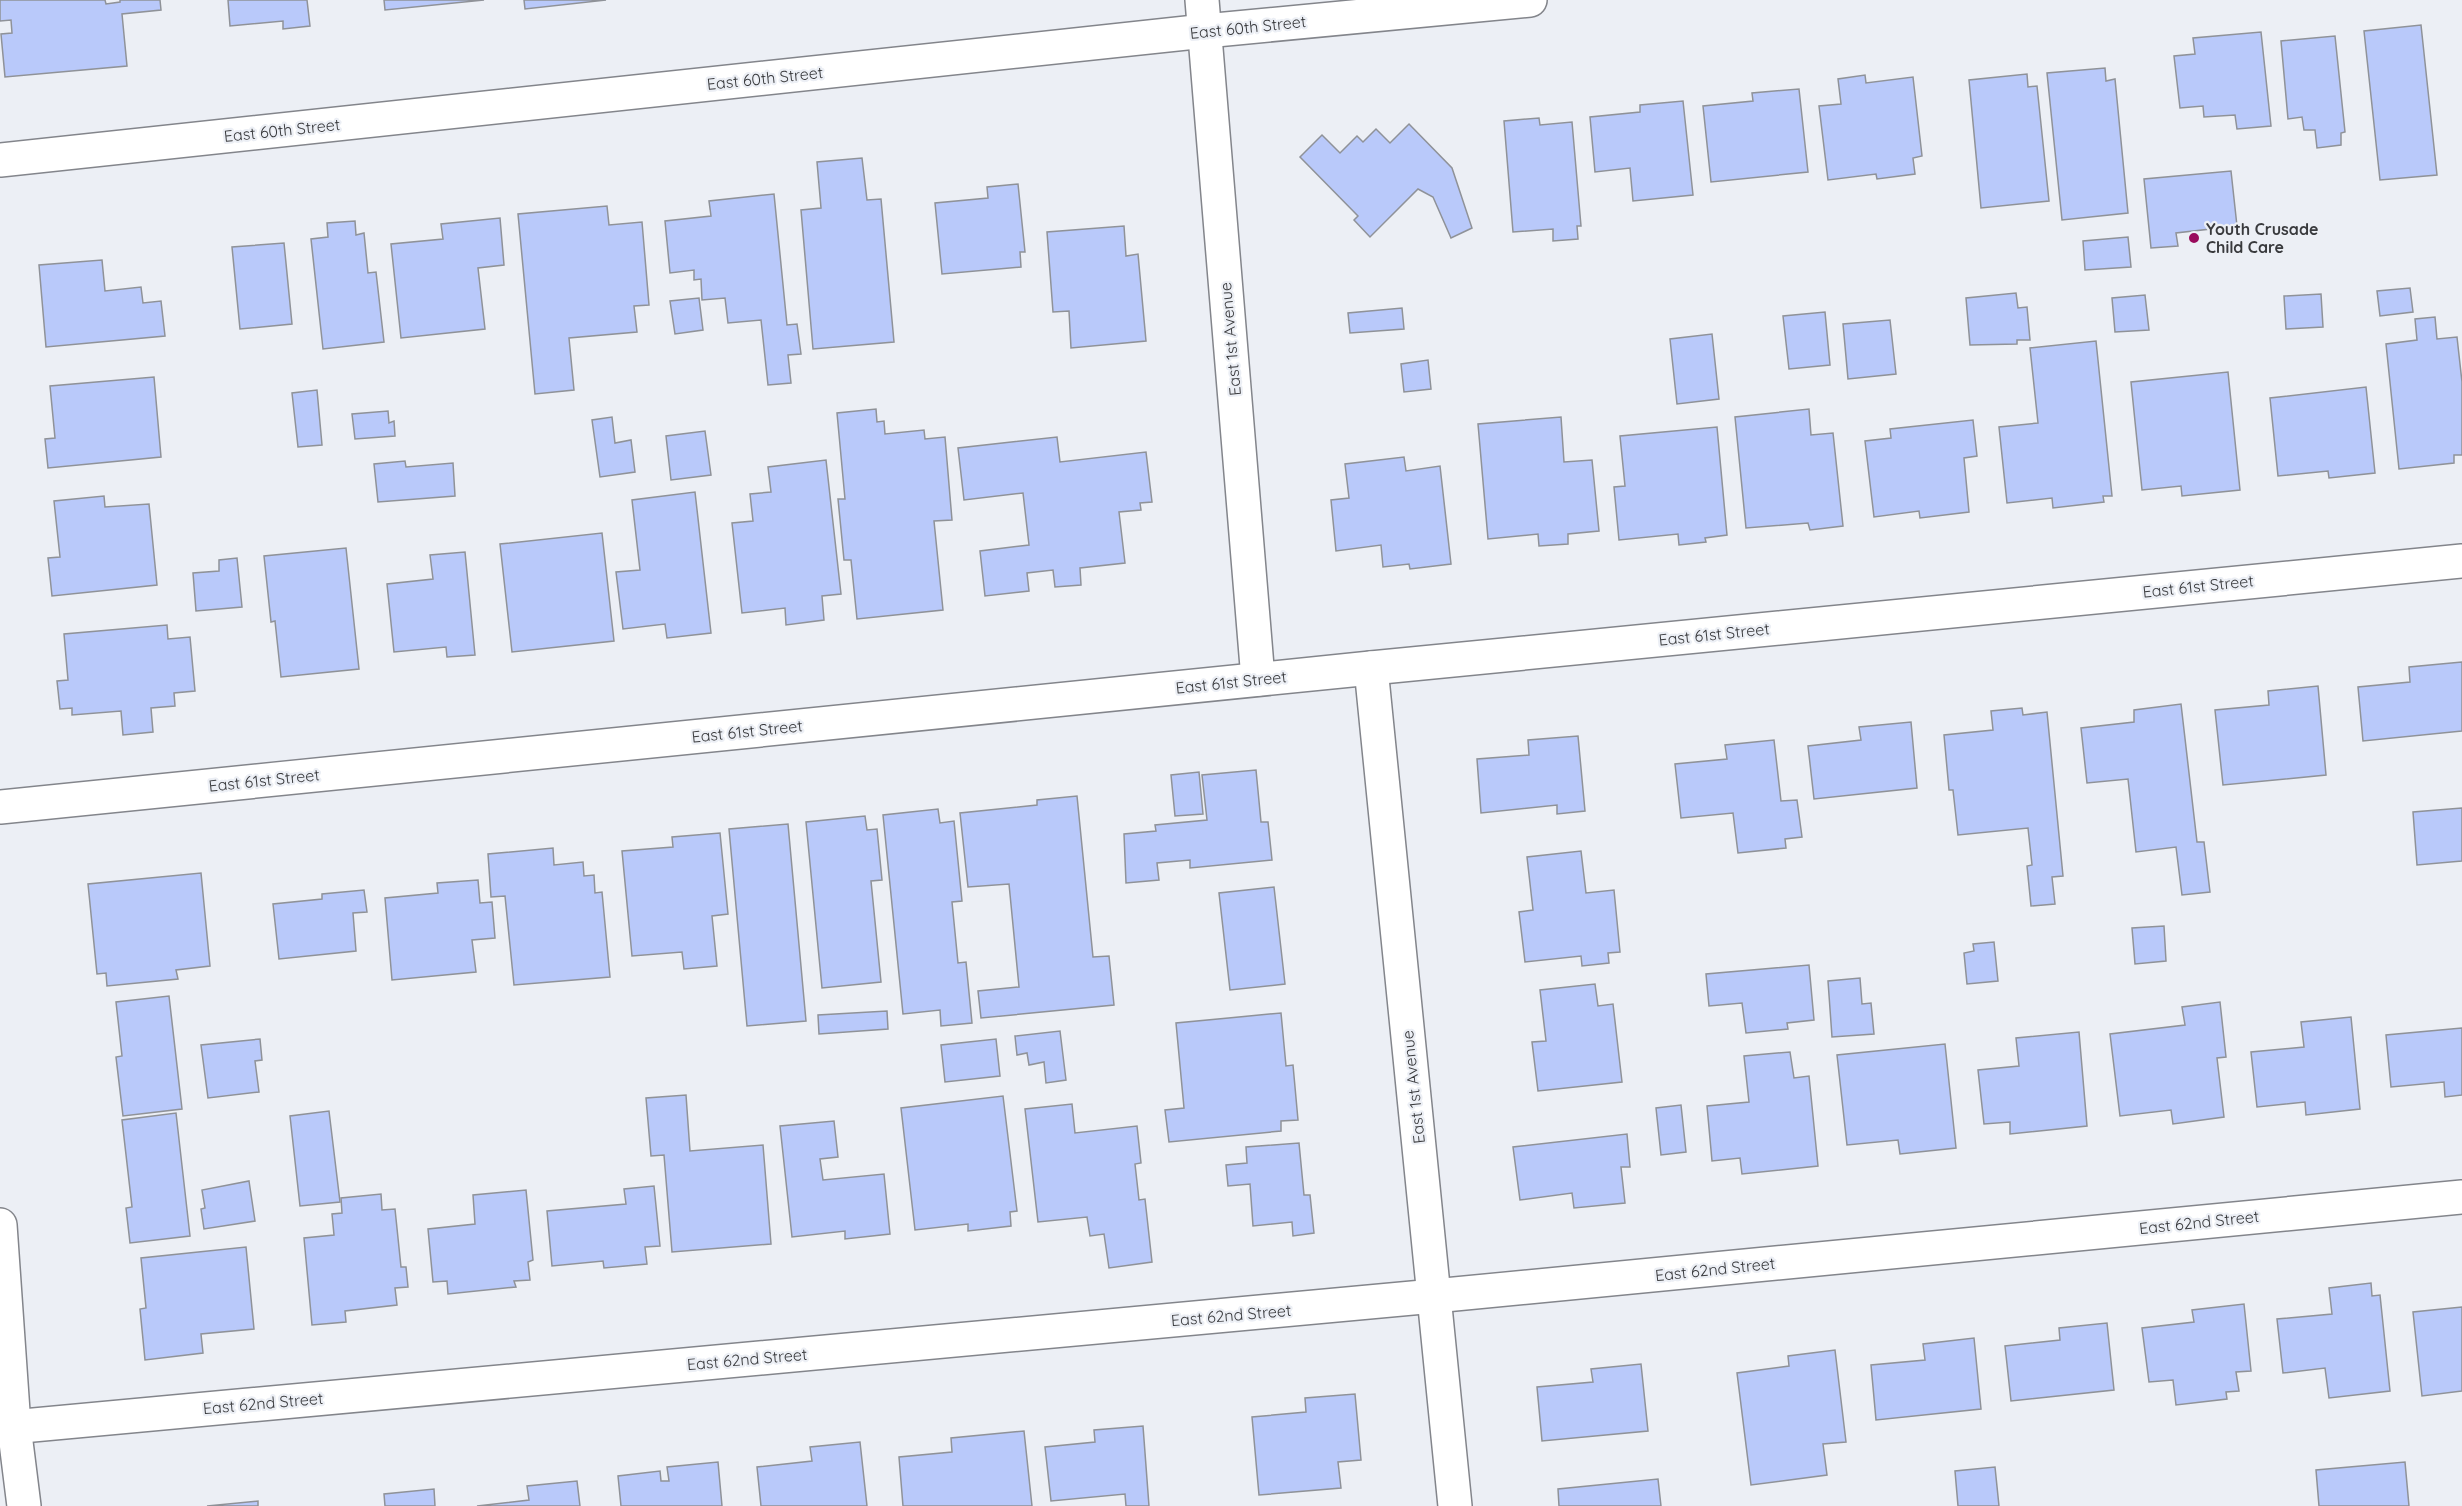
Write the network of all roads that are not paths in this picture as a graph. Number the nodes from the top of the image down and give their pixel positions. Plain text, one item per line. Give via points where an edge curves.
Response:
1 (1530, 0) edge
2 (1203, 16) edge
3 (0, 160) edge
4 (2462, 561) edge
5 (1371, 668) junction
6 (1258, 679) junction
7 (0, 807) edge
8 (2462, 1197) edge
9 (0, 1225) edge
10 (1434, 1296) junction
11 (7, 1427) edge
12 (24, 1506) edge
13 (1455, 1506) edge

1 - 2 street, East 60th Street
2 - 3 street, East 60th Street
2 - 6 street, East 1st Avenue
4 - 5 street, East 61st Street
5 - 6 street, East 61st Street
5 - 10 street, East 1st Avenue
6 - 7 street, East 61st Street
8 - 10 street, East 62nd Street
9 - 11 street
10 - 11 street, East 62nd Street
10 - 13 street, East 1st Avenue
11 - 12 street

